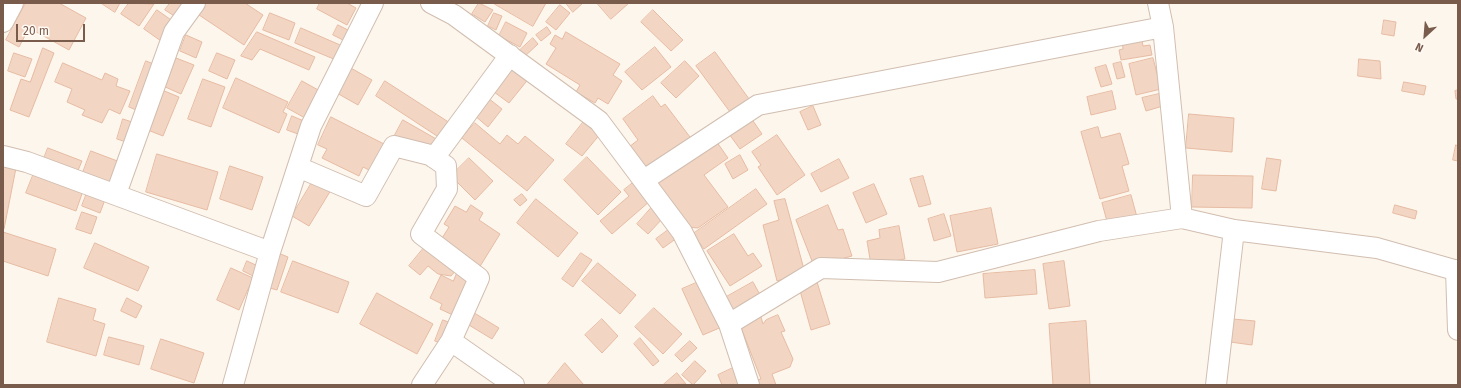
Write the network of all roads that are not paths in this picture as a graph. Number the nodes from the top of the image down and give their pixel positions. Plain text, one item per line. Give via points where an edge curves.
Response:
1 (13, 3) edge
2 (195, 3) edge
3 (373, 3) edge
4 (431, 3) edge
5 (1158, 3) edge
6 (459, 9) edge
7 (3, 22) edge
8 (1163, 27) junction
9 (510, 55) junction
10 (3, 156) edge
11 (434, 158) junction
12 (298, 167) junction
13 (644, 180) junction
14 (116, 194) junction
15 (1182, 218) junction
16 (1234, 230) junction
17 (270, 252) junction
18 (1457, 271) edge
19 (729, 324) junction
20 (1458, 330) edge
21 (451, 342) junction
22 (233, 385) edge
23 (422, 385) edge
24 (514, 385) edge
25 (749, 385) edge
26 (1216, 385) edge

1 - 7 street
2 - 14 street via 174,32
3 - 12 street via 311,126
4 - 6 street
5 - 8 street
6 - 9 street
8 - 13 street via 758,105
8 - 15 street
9 - 11 street
9 - 13 street via 599,121
10 - 14 street
11 - 12 street via 394,146 366,196
11 - 21 street via 446,166 447,189 421,234 479,278
12 - 17 street
13 - 19 street via 682,232
14 - 17 street
15 - 16 street
15 - 19 street via 1099,231 938,272 821,268
16 - 18 street via 1377,248
16 - 26 street
17 - 22 street
18 - 20 street
19 - 25 street
21 - 23 street
21 - 24 street

